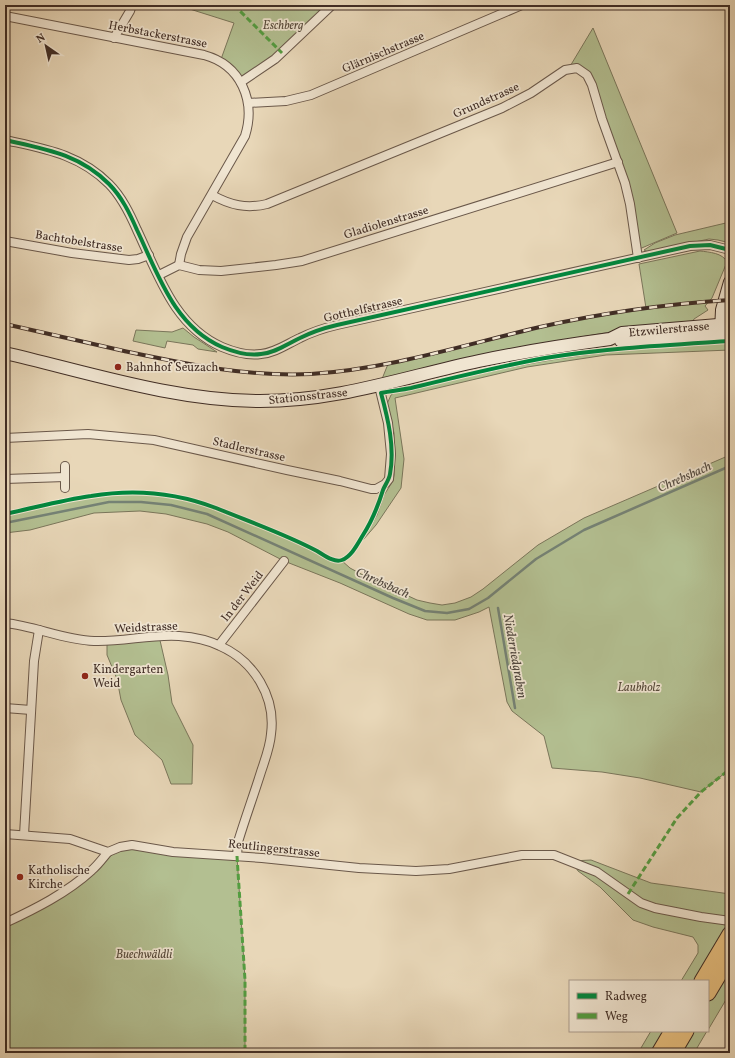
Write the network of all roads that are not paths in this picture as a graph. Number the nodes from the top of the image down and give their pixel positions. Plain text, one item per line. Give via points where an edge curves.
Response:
1 (132, 5) edge
2 (332, 5) edge
3 (522, 5) edge
4 (5, 16) edge
5 (114, 38) junction
6 (241, 82) junction
7 (248, 103) junction
8 (5, 140) edge
9 (618, 162) junction
10 (212, 194) junction
11 (5, 241) edge
12 (730, 250) edge
13 (149, 255) junction
14 (638, 258) junction
15 (179, 265) junction
16 (159, 275) junction
17 (730, 282) edge
18 (725, 329) edge
19 (610, 338) joint
20 (5, 353) edge
21 (379, 386) junction
22 (5, 438) edge
23 (65, 466) dead end
24 (65, 477) junction
25 (5, 479) edge
26 (65, 488) dead end
27 (284, 561) dead end
28 (5, 623) edge
29 (39, 630) junction
30 (219, 645) junction
31 (5, 708) edge
32 (31, 710) junction
33 (5, 834) edge
34 (24, 835) junction
35 (108, 852) junction
36 (237, 856) junction
37 (5, 922) edge
38 (728, 925) edge
39 (730, 956) edge
40 (702, 980) edge
41 (709, 991) edge
42 (671, 1032) edge
43 (685, 1032) edge
44 (659, 1053) edge
45 (673, 1053) edge

1 - 5 street
2 - 6 street via 275,59
3 - 7 street, Glärnischstrasse via 313,95 293,100
4 - 5 street, Herbstackerstrasse
5 - 6 street, Herbstackerstrasse via 210,57 227,67
6 - 7 street, Herbstackerstrasse
7 - 10 street, Herbstackerstrasse via 249,117 245,136
8 - 13 street, Gotthelfstrasse via 62,154 97,173 121,200
9 - 10 street, Grundstrasse via 591,81 584,72 572,68 562,71 536,90 511,103 267,204 228,204
9 - 14 street, Grundstrasse via 630,204
9 - 15 street, Gladiolenstrasse via 302,260 221,271 194,270
10 - 15 street, Herbstackerstrasse via 186,237
11 - 13 street, Bachtobelstrasse via 129,260
12 - 14 street, Gotthelfstrasse via 714,245 701,245
13 - 16 street, Gotthelfstrasse
14 - 16 street, Gotthelfstrasse via 337,325 308,334 272,351 256,354 225,348 198,333 177,310
15 - 16 street
17 - 18 main road via 723,306
18 - 19 main road, Etzwilerstrasse via 622,341
19 - 21 main road, Stationsstrasse via 478,361
20 - 21 main road, Stationsstrasse via 140,385 216,399 297,400
21 - 22 street, Stadlerstrasse via 388,423 391,454 389,479 382,487 376,489 154,440 88,434
23 - 24 street
24 - 25 street
24 - 26 street
27 - 30 street, In der Weid
28 - 29 street, Weidstrasse
29 - 30 street, Weidstrasse via 87,641 164,636 192,638
29 - 32 street
30 - 36 street, Weidstrasse via 237,656 254,672 266,694 272,719 270,744 238,842
31 - 32 street
32 - 34 street
33 - 34 street
34 - 35 street via 70,839
35 - 36 street, Reutlingerstrasse via 132,845 173,852
35 - 37 street via 92,870 64,891
36 - 38 street, Reutlingerstrasse via 416,871 449,869 522,855 554,855 597,872 641,903
38 - 40 highway
39 - 41 highway
42 - 44 highway
43 - 45 highway

